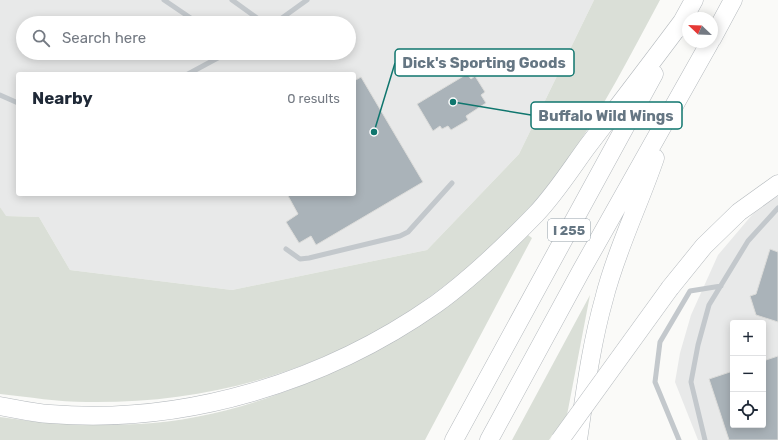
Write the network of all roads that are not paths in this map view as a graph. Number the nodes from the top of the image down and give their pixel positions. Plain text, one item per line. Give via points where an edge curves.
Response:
1 (164, 0) edge
2 (232, 0) edge
3 (307, 0) edge
4 (694, 0) edge
5 (733, 0) edge
6 (688, 12) edge
7 (188, 16) edge
8 (254, 16) edge
9 (285, 16) edge
10 (682, 22) edge
11 (682, 23) edge
12 (718, 28) edge
13 (707, 48) edge
14 (213, 60) edge
15 (192, 72) edge
16 (0, 95) edge
17 (16, 102) edge
18 (670, 116) junction
19 (452, 183) dead end
20 (778, 184) edge
21 (778, 208) edge
22 (286, 249) dead end
23 (721, 286) junction
24 (0, 406) edge
25 (454, 440) edge
26 (489, 440) edge
27 (560, 440) edge
28 (578, 440) edge
29 (678, 440) edge
30 (705, 440) edge

1 - 7 lane
2 - 8 lane
3 - 9 lane
4 - 6 highway, I 255
5 - 12 highway
10 - 24 highway via 538,212 483,266 436,304 381,339 327,365 267,388 223,401 171,411 104,415 50,414
11 - 25 highway, I 255
13 - 18 highway, I 255
14 - 15 lane
16 - 17 lane
18 - 26 highway, I 255 via 581,271
18 - 28 highway via 604,299
19 - 22 lane via 408,232 400,236 309,258 300,258
20 - 27 highway, bridge via 739,212 704,246 670,288
21 - 23 lane via 748,242
23 - 29 lane via 690,291 660,342 656,382
23 - 30 lane via 709,305 691,382

